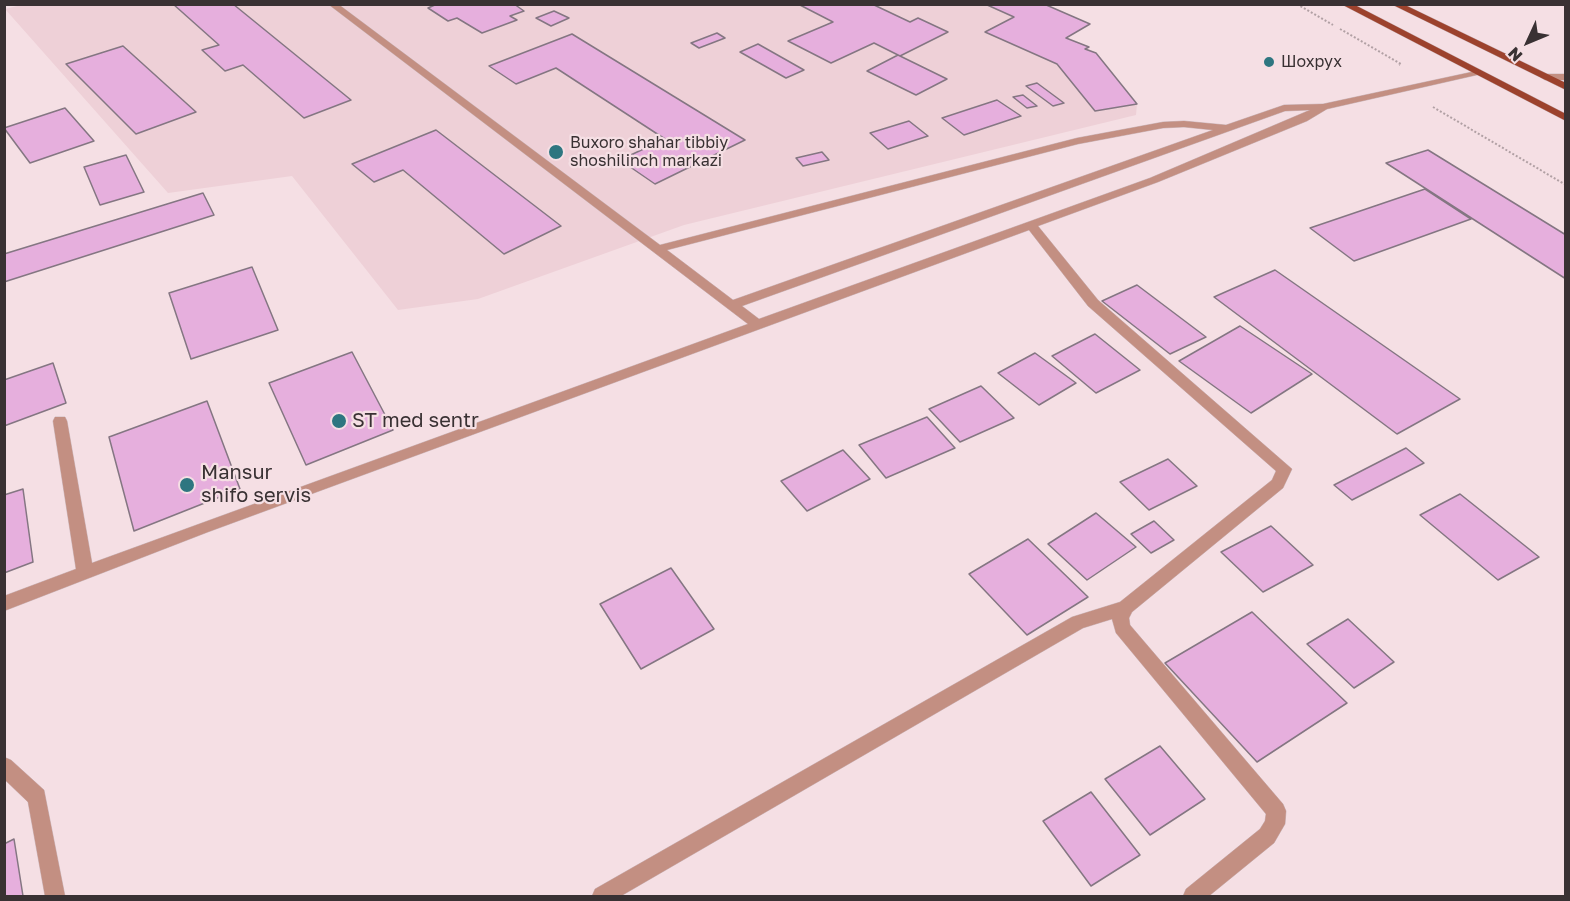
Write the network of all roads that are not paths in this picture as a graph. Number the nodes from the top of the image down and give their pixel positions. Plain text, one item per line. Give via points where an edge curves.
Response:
1 (332, 4) edge
2 (1345, 4) edge
3 (1395, 4) edge
4 (1477, 72) junction
5 (1545, 77) junction
6 (1566, 77) edge
7 (1566, 87) edge
8 (1323, 107) junction
9 (1566, 118) edge
10 (1225, 128) junction
11 (1031, 225) junction
12 (657, 249) junction
13 (731, 305) junction
14 (757, 324) junction
15 (60, 421) dead end
16 (85, 573) junction
17 (4, 604) edge
18 (1126, 607) junction
19 (4, 766) edge
20 (55, 897) edge
21 (602, 897) edge
22 (1193, 897) edge

1 - 12 street
2 - 4 main road
3 - 5 main road
4 - 8 street
4 - 9 main road
5 - 6 street
5 - 7 main road
8 - 10 street via 1284,108
8 - 11 street via 1303,119 1164,176
10 - 12 street via 1163,125 1067,143
10 - 13 street
11 - 14 street
11 - 18 street via 1093,303 1284,469 1278,484
12 - 13 street
13 - 14 street
14 - 16 street
15 - 16 street
16 - 17 street
18 - 21 street via 1078,622
18 - 22 street via 1120,617 1122,628 1276,811 1275,824 1267,836
19 - 20 street via 37,797

